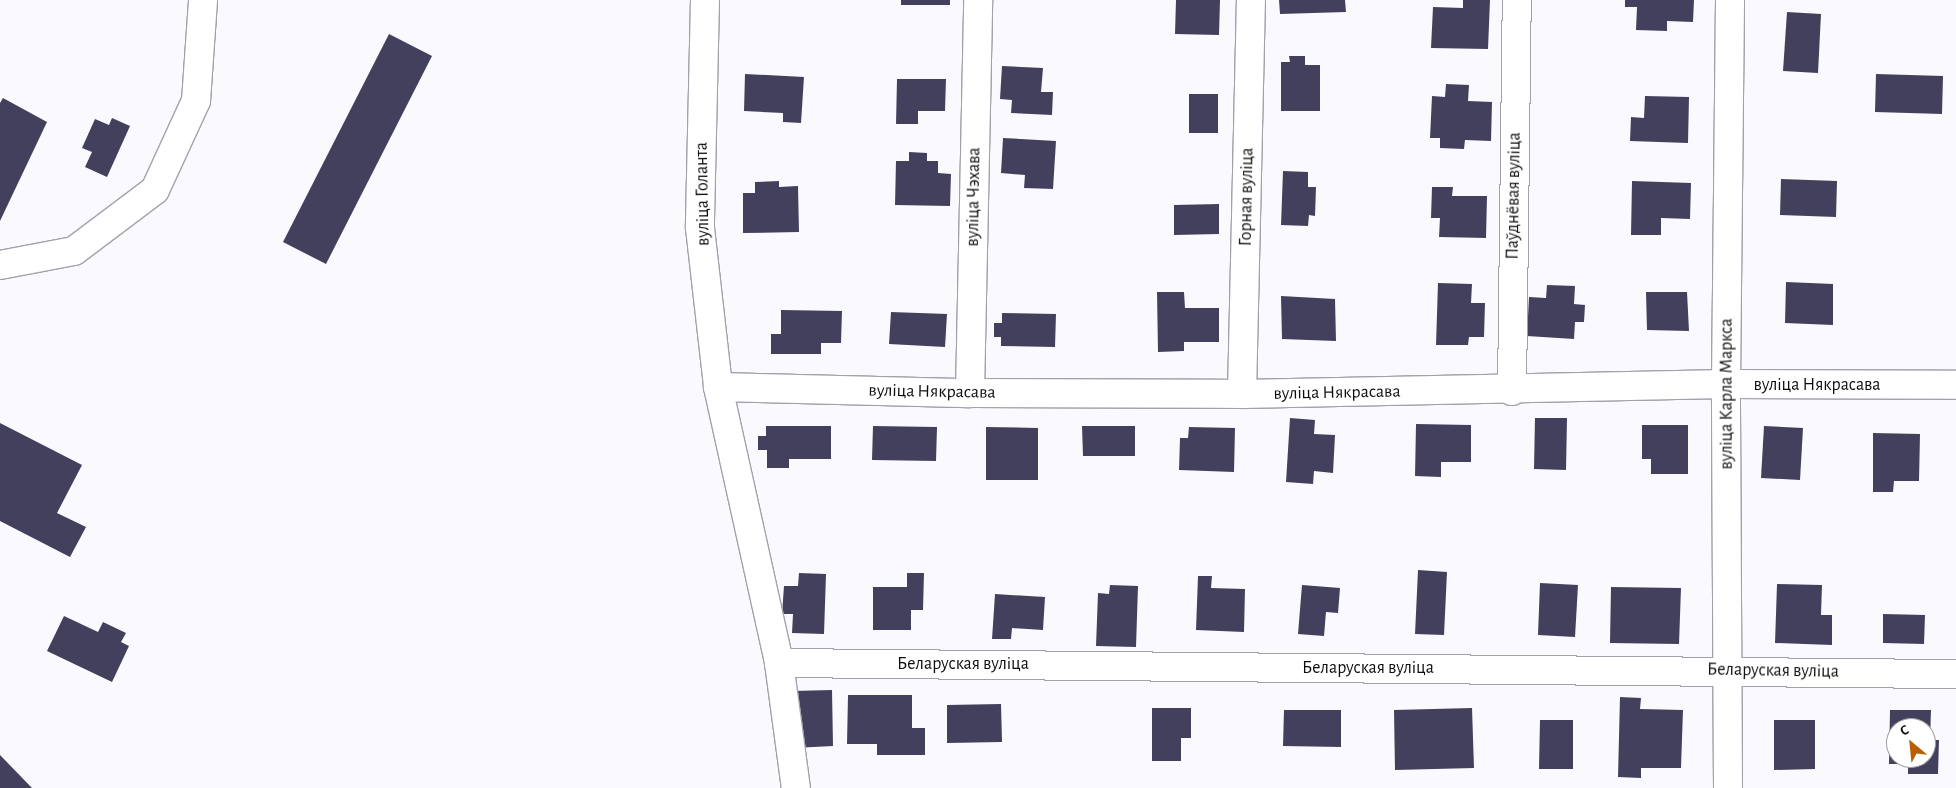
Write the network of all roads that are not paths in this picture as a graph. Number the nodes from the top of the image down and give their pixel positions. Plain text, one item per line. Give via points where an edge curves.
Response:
1 (202, 0) edge
2 (705, 0) edge
3 (978, 0) edge
4 (1251, 0) edge
5 (1517, 0) edge
6 (1730, 0) edge
7 (0, 265) edge
8 (1726, 384) junction
9 (1956, 385) edge
10 (718, 387) junction
11 (1512, 391) junction
12 (970, 393) junction
13 (1242, 394) junction
14 (779, 663) junction
15 (1727, 670) junction
16 (1956, 674) edge
17 (796, 788) edge
18 (1728, 788) edge

1 - 7 street via 196,101 155,190 74,251
2 - 10 street, вуліца Голанта via 700,228
3 - 12 street, вуліца Чэхава
4 - 13 street, Горная вуліца
5 - 11 street, Паўднёвая вуліца
6 - 8 street, вуліца Карла Маркса
8 - 9 street, вуліца Някрасава
8 - 11 street, вуліца Някрасава
8 - 15 street, вуліца Карла Маркса
10 - 12 street, вуліца Някрасава
10 - 14 street, вуліца Голанта
11 - 13 street, вуліца Някрасава
12 - 13 street, вуліца Някрасава
14 - 15 street, Беларуская вуліца
14 - 17 street, вуліца Голанта
15 - 16 street, Беларуская вуліца
15 - 18 street, вуліца Карла Маркса

